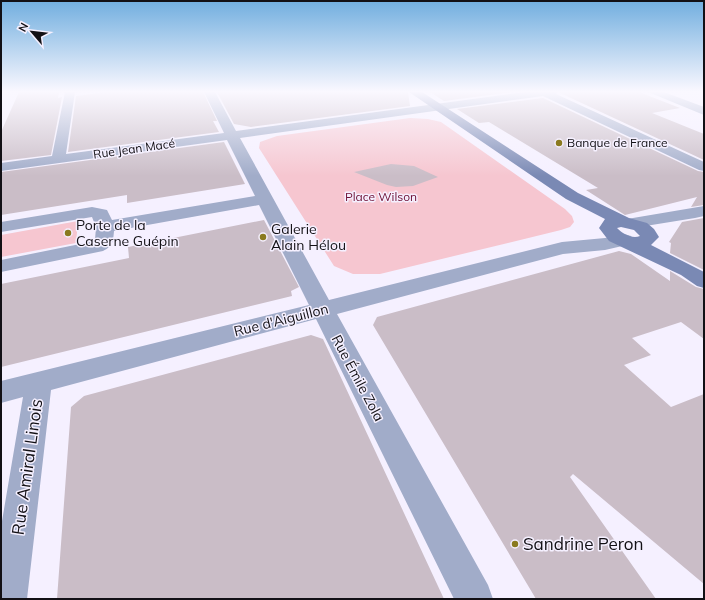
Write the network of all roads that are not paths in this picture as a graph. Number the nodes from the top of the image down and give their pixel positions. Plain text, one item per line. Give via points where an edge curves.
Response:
1 (67, 120) edge
2 (224, 120) edge
3 (350, 120) edge
4 (456, 120) edge
5 (605, 120) edge
6 (232, 136) junction
7 (58, 159) junction
8 (1, 167) edge
9 (704, 167) edge
10 (265, 199) junction
11 (704, 211) edge
12 (684, 217) junction
13 (105, 227) junction
14 (1, 228) edge
15 (621, 231) junction
16 (649, 235) junction
17 (1, 266) edge
18 (696, 276) edge
19 (323, 310) junction
20 (39, 382) junction
21 (1, 392) edge
22 (8, 599) edge
23 (474, 599) edge

1 - 7 street
2 - 6 street, Rue Émile Zola
3 - 6 street, Rue Jean Macé
4 - 15 main road
5 - 9 street
6 - 7 street, Rue Jean Macé
6 - 10 street, Rue Émile Zola
7 - 8 street, Rue Jean Macé
10 - 13 street
10 - 19 street, Rue Émile Zola
11 - 12 street, Rue d'Aiguillon
12 - 15 street, Rue d'Aiguillon via 645,220
12 - 16 street, Rue d'Aiguillon
13 - 14 street via 101,214 92,212
13 - 17 street via 104,243 96,247
15 - 16 main road via 643,242
15 - 18 main road
15 - 19 street, Rue d'Aiguillon via 605,244 562,248
16 - 18 main road
19 - 20 street, Rue d'Aiguillon
19 - 23 street, Rue Émile Zola
20 - 21 street, Rue d'Aiguillon
20 - 22 street, Rue Amiral Linois

